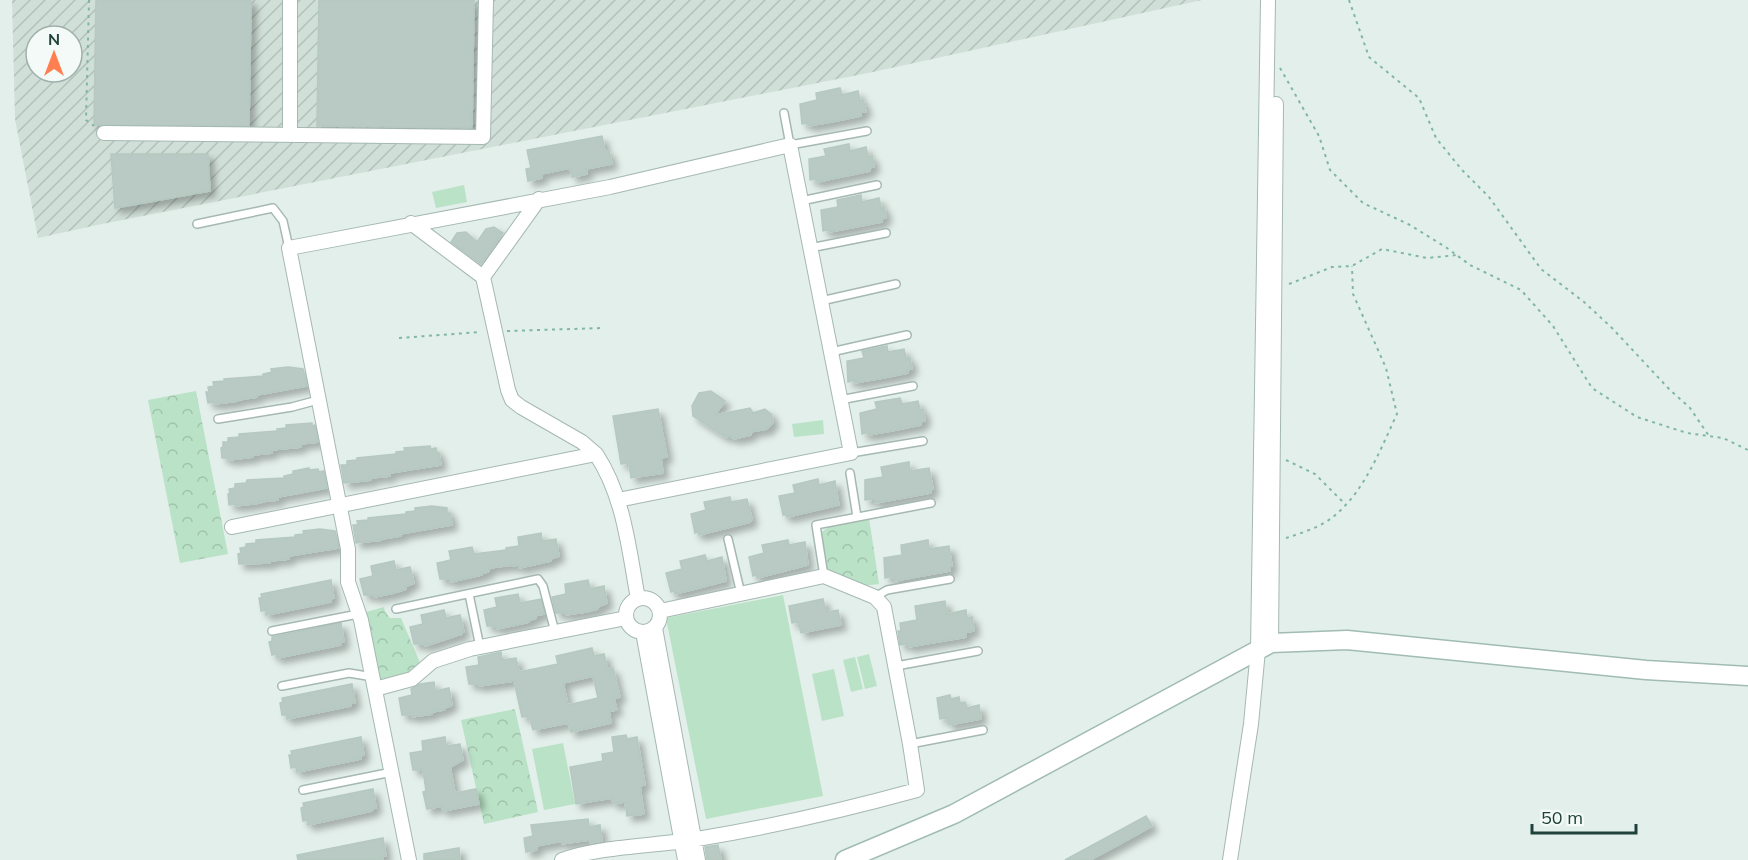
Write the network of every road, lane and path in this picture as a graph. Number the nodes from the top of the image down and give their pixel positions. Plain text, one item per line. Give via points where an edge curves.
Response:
1 (88, 0) edge
2 (290, 0) edge
3 (486, 0) edge
4 (1268, 0) edge
5 (1277, 0) edge
6 (1349, 0) edge
7 (1276, 60) junction
8 (784, 113) dead end
9 (867, 131) dead end
10 (104, 132) joint
11 (290, 135) junction
12 (790, 145) junction
13 (877, 184) dead end
14 (539, 199) junction
15 (801, 201) junction
16 (411, 223) junction
17 (197, 224) dead end
18 (886, 233) dead end
19 (289, 248) junction
20 (810, 248) junction
21 (1458, 255) junction
22 (1352, 266) junction
23 (483, 277) junction
24 (896, 284) dead end
25 (1275, 290) junction
26 (821, 301) junction
27 (603, 328) dead end
28 (495, 331) junction
29 (907, 335) dead end
30 (399, 338) dead end
31 (831, 352) junction
32 (913, 386) dead end
33 (318, 400) junction
34 (840, 400) junction
35 (218, 419) dead end
36 (1709, 436) junction
37 (923, 441) dead end
38 (1273, 442) junction
39 (1748, 450) edge
40 (851, 453) junction
41 (596, 454) junction
42 (850, 473) dead end
43 (618, 500) junction
44 (931, 503) dead end
45 (1345, 504) junction
46 (339, 506) junction
47 (857, 517) junction
48 (232, 527) dead end
49 (728, 538) dead end
50 (1272, 542) junction
51 (824, 576) junction
52 (950, 579) dead end
53 (469, 594) junction
54 (741, 594) junction
55 (875, 597) junction
56 (638, 599) junction
57 (396, 609) dead end
58 (660, 611) junction
59 (358, 614) junction
60 (626, 618) junction
61 (649, 630) junction
62 (272, 631) dead end
63 (555, 632) junction
64 (1265, 646) junction
65 (480, 647) junction
66 (978, 651) dead end
67 (896, 666) junction
68 (1748, 676) edge
69 (374, 683) junction
70 (282, 686) dead end
71 (982, 730) dead end
72 (910, 744) junction
73 (392, 772) junction
74 (303, 790) dead end
75 (688, 841) junction
76 (409, 860) edge
77 (562, 860) edge
78 (685, 860) edge
79 (698, 860) edge
80 (845, 860) edge
81 (1230, 860) edge

1 - 10 path via 86,120
2 - 11 street
3 - 11 street via 483,137
4 - 64 street
5 - 7 street
6 - 36 path via 1369,57 1419,98 1436,138 1488,197 1541,269 1612,328 1690,408
7 - 21 path via 1318,136 1330,170 1363,203 1410,225
7 - 25 street
8 - 12 lane
9 - 12 lane
10 - 11 street
12 - 14 street via 610,187
12 - 15 street
13 - 15 lane
14 - 16 street
14 - 23 street
15 - 20 street
16 - 19 street
16 - 23 street
17 - 19 lane via 273,208 283,221
18 - 20 lane
19 - 33 street
20 - 26 street
21 - 22 path via 1427,258 1382,249
21 - 36 path via 1521,290 1553,326 1592,388 1637,417
22 - 25 path via 1332,267
22 - 45 path via 1353,294 1386,368 1397,414 1357,492
23 - 28 street
24 - 26 lane
25 - 38 street
26 - 31 street
27 - 28 path
28 - 30 path
28 - 41 street via 512,400
29 - 31 lane
31 - 34 street
32 - 34 lane
33 - 35 lane
33 - 46 street
34 - 40 street
36 - 39 path
37 - 40 lane
38 - 45 path via 1288,462 1315,474
38 - 50 street
40 - 43 street
41 - 43 street via 608,471
41 - 46 street
42 - 47 lane
43 - 56 street
44 - 47 lane
45 - 50 path via 1332,518
46 - 48 street
46 - 59 street via 348,549 348,582
47 - 51 lane via 816,525
49 - 54 lane
50 - 64 street
51 - 54 street
51 - 55 street
52 - 55 lane via 887,590
53 - 57 lane
53 - 63 lane via 538,579
53 - 65 lane
54 - 58 street
55 - 67 street via 884,607
56 - 58 street via 649,599
56 - 60 street via 628,606
58 - 61 street via 658,623
59 - 62 lane
59 - 69 street
60 - 61 street via 632,628
60 - 63 street
61 - 75 street
63 - 65 street
64 - 68 main road via 1347,640 1646,670
64 - 80 main road via 954,814
64 - 81 street
65 - 69 street via 433,661 412,679
66 - 67 lane
67 - 72 street
69 - 70 lane via 349,674
69 - 73 street
71 - 72 lane
72 - 75 street via 917,790
73 - 74 lane
73 - 76 street
75 - 77 street
75 - 78 street
75 - 79 street

